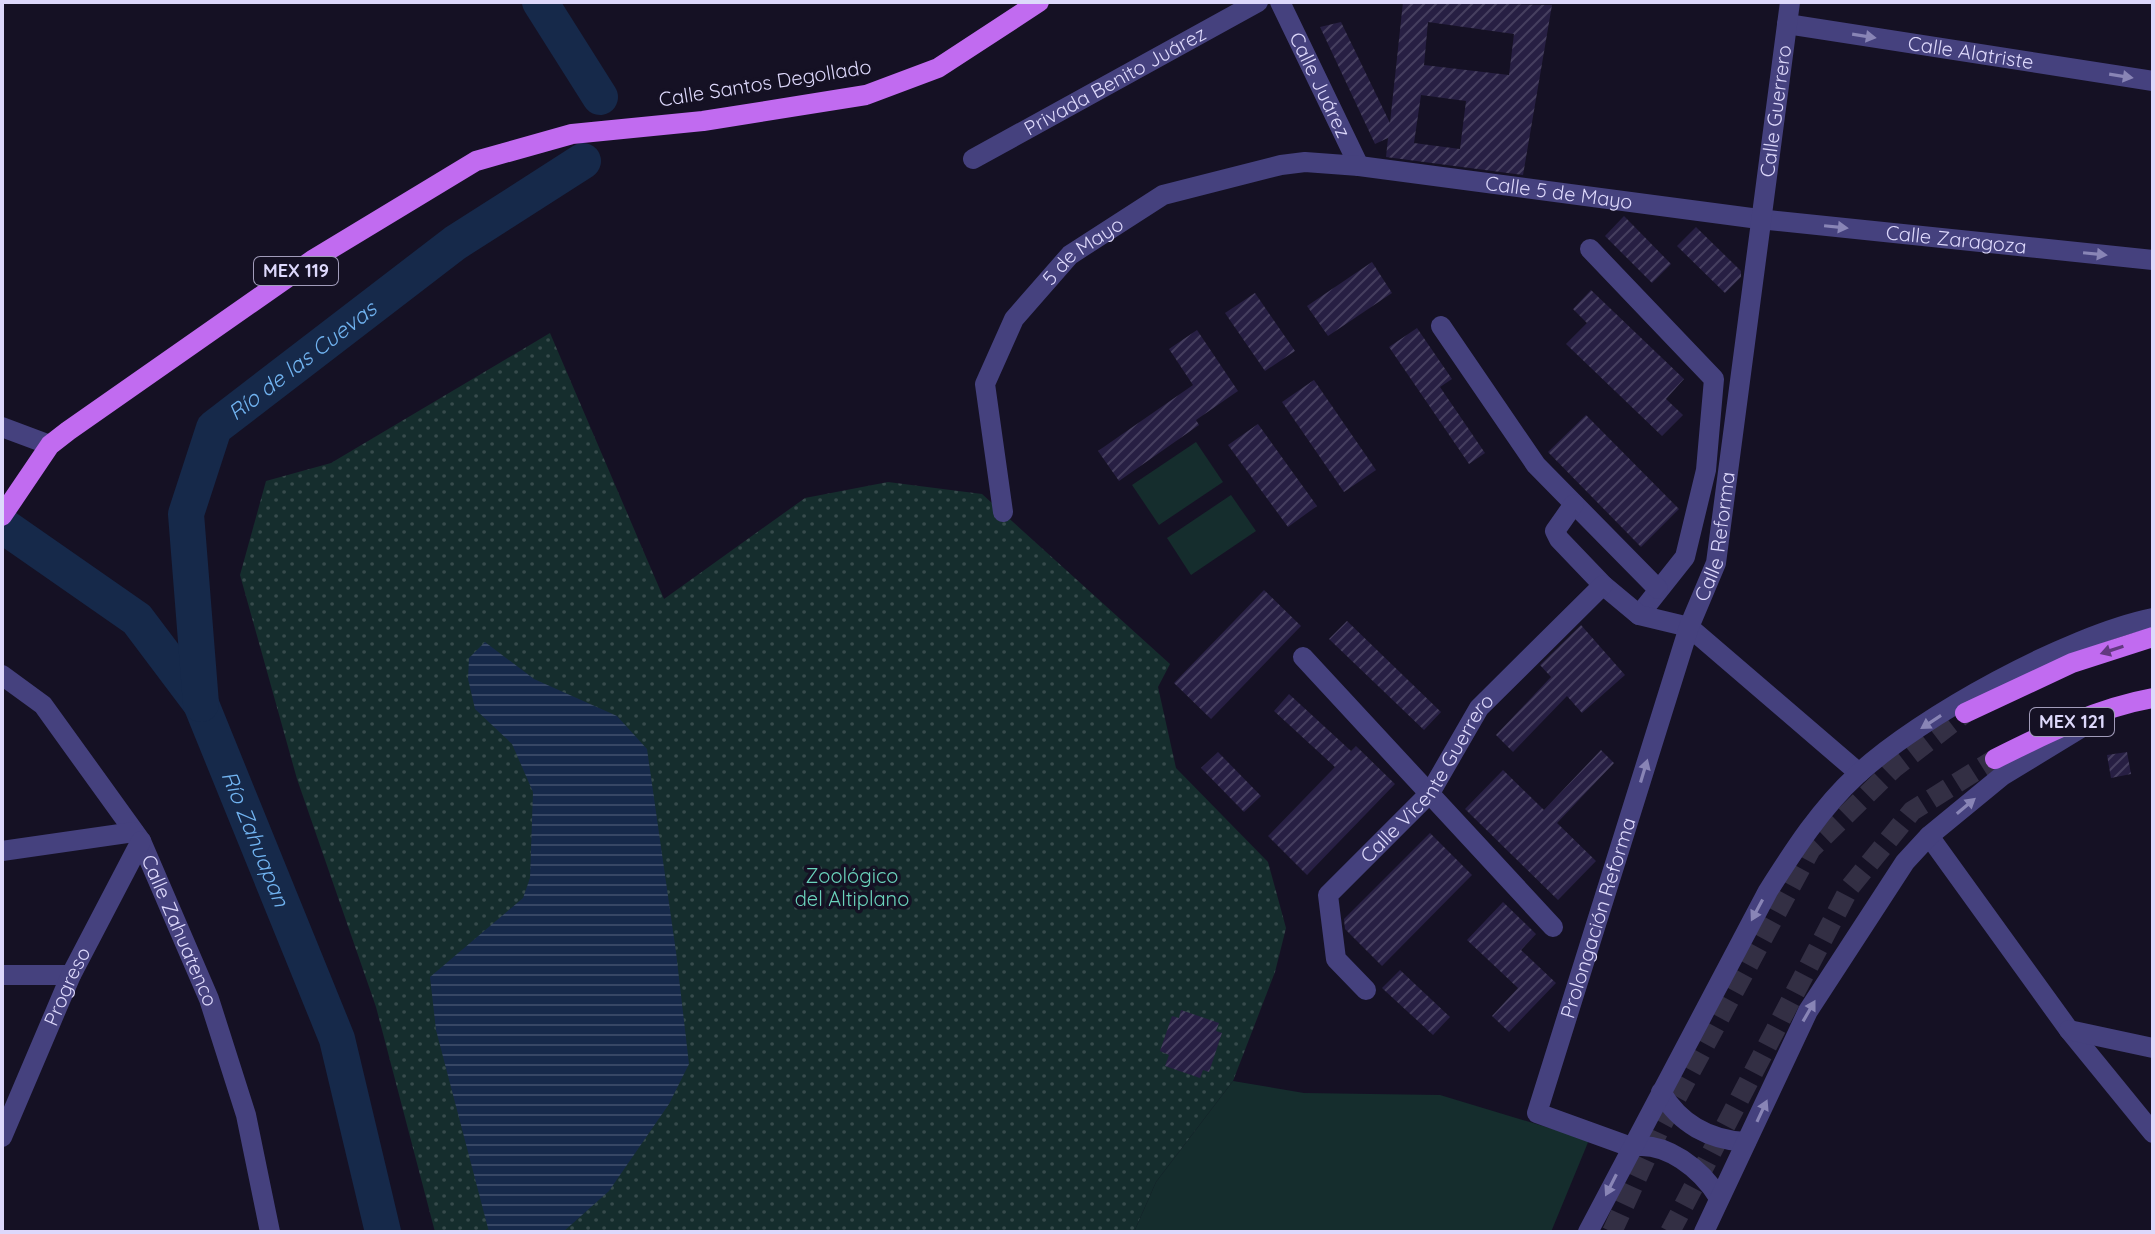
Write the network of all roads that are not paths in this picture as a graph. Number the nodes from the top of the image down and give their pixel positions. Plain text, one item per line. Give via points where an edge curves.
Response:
1 (1039, 2) edge
2 (1258, 2) edge
3 (1280, 2) edge
4 (1790, 2) edge
5 (1787, 24) junction
6 (2153, 81) edge
7 (973, 159) dead end
8 (1359, 166) junction
9 (1759, 219) junction
10 (1590, 249) dead end
11 (2153, 260) edge
12 (1441, 326) dead end
13 (2, 427) edge
14 (47, 449) junction
15 (1574, 504) junction
16 (1003, 512) dead end
17 (2, 516) edge
18 (1603, 585) junction
19 (1658, 589) junction
20 (1639, 615) junction
21 (2153, 618) edge
22 (1689, 627) junction
23 (2153, 637) edge
24 (1303, 657) dead end
25 (2, 675) edge
26 (2153, 698) edge
27 (2118, 705) junction
28 (1965, 713) tunnel mouth
29 (1995, 759) tunnel mouth
30 (1859, 773) junction
31 (1430, 793) junction
32 (1929, 836) junction
33 (137, 837) junction
34 (2, 851) edge
35 (1553, 927) dead end
36 (2, 975) edge
37 (71, 975) junction
38 (1366, 990) dead end
39 (2069, 1030) junction
40 (2153, 1048) edge
41 (1661, 1092) junction
42 (2153, 1133) edge
43 (2, 1137) edge
44 (1746, 1142) junction
45 (1631, 1147) junction
46 (1719, 1198) junction
47 (270, 1232) edge
48 (1588, 1232) edge
49 (1704, 1232) edge

1 - 14 main road, Calle Santos Degollado / MEX 119 via 938,68 866,95 703,121 572,134 476,161 314,259
2 - 7 street, Privada Benito Juárez
3 - 8 street, Calle Juárez
4 - 5 street, Calle Guerrero
5 -> 6 street, Calle Alatriste
5 - 9 street, Calle Guerrero
8 - 9 street, Calle 5 de Mayo
8 - 16 street, 5 de Mayo via 1281,165 1163,195 1070,255 1014,319 985,384
9 -> 11 street, Calle Zaragoza
9 - 22 street, Calle Reforma via 1716,563
10 - 19 street, Calle Reforma via 1714,379 1706,470 1685,557
12 - 15 street via 1542,470
13 - 14 street
14 - 17 main road, MEX 119
15 - 18 street via 1555,531
15 - 19 street
18 - 20 street
18 - 31 street, Calle Vicente Guerrero via 1479,708
19 - 20 street, Calle Reforma
20 - 22 street
21 -> 30 street via 2077,643 1977,692
22 - 30 street, Calle Reforma
45 -> 22 street, Prolongación Reforma via 1537,1113
23 -> 28 main road, MEX 121 via 2072,663
24 - 31 street
25 - 33 street, Calle Zahuatenco via 43,705
26 - 27 main road, MEX 121
27 - 29 main road, MEX 121
32 -> 27 street via 2002,776
30 -> 41 street via 1801,839 1768,891
31 - 35 street
31 - 38 street, Calle Vicente Guerrero via 1328,895 1336,959
32 - 39 street
44 -> 32 street via 1808,1011 1905,862
33 - 34 street
33 - 37 street, Progreso
33 - 47 street, Calle Zahuatenco via 209,999 246,1115
36 - 37 street
37 - 43 street, Progreso
39 - 40 street
39 - 42 street
41 - 44 street via 1675,1112 1701,1131
41 - 45 street
44 - 46 street
45 - 46 street via 1642,1144 1677,1157
45 -> 48 street
46 - 49 street

